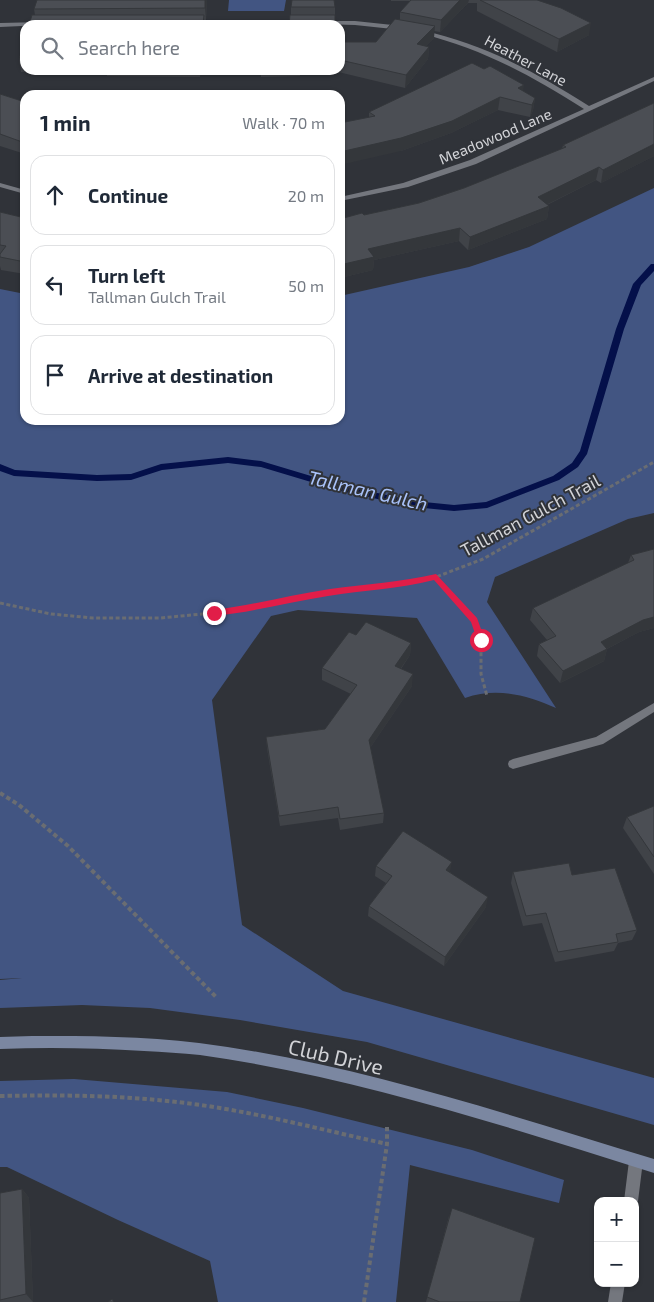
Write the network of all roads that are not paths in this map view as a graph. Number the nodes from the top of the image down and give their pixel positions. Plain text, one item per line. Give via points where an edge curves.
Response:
1 (345, 24) edge
2 (0, 25) edge
3 (20, 25) edge
4 (654, 79) edge
5 (589, 109) junction
6 (0, 185) edge
7 (20, 191) edge
8 (345, 198) edge
9 (654, 707) edge
10 (513, 764) dead end
11 (0, 1043) edge
12 (636, 1161) junction
13 (654, 1166) edge
14 (632, 1197) edge
15 (618, 1287) edge
16 (616, 1302) edge

1 - 5 street, Heather Lane via 424,32 463,42 503,58
2 - 3 street
4 - 5 street, Meadowood Lane
5 - 8 street, Meadowood Lane via 450,171 406,185
6 - 7 street
9 - 10 street via 600,741
11 - 12 street, Club Drive via 168,1046 285,1064 394,1090
12 - 13 street, Club Drive
12 - 14 street
15 - 16 street

